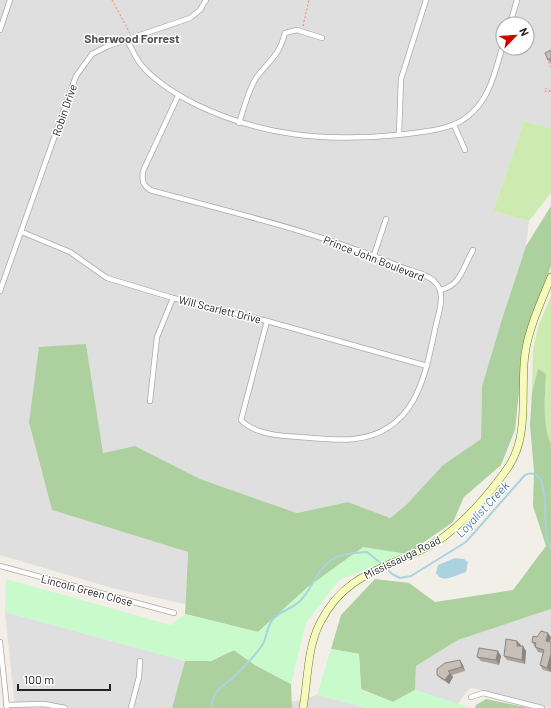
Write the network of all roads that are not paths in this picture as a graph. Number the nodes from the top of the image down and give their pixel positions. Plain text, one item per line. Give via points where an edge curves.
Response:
1 (10, 0) edge
2 (206, 0) edge
3 (426, 0) edge
4 (517, 0) edge
5 (512, 16) edge
6 (0, 30) edge
7 (322, 38) dead end
8 (128, 40) junction
9 (499, 56) edge
10 (178, 96) junction
11 (240, 122) junction
12 (454, 125) junction
13 (399, 134) junction
14 (465, 150) dead end
15 (386, 219) dead end
16 (22, 232) junction
17 (473, 250) dead end
18 (374, 255) junction
19 (551, 277) edge
20 (441, 290) junction
21 (0, 291) edge
22 (173, 298) junction
23 (267, 321) junction
24 (427, 366) junction
25 (150, 401) dead end
26 (0, 566) edge
27 (174, 613) dead end
28 (0, 642) edge
29 (140, 660) dead end
30 (305, 685) junction
31 (471, 698) dead end
32 (6, 707) edge
33 (65, 708) edge
34 (131, 708) edge
35 (299, 708) edge
36 (303, 708) edge
37 (542, 708) edge

1 - 6 street
2 - 8 street, Robin Drive via 200,10 190,18
3 - 13 street via 401,80
4 - 5 street
7 - 11 street via 303,31 292,30 285,33 276,56 256,78
8 - 10 street via 142,66
8 - 16 street, Robin Drive via 92,54 76,76
9 - 12 street via 488,92 480,106
10 - 11 street
10 - 18 street, Prince John Boulevard via 143,171 142,180 150,190 324,238
11 - 13 street via 269,131 306,137 372,137
12 - 13 street
12 - 14 street
15 - 18 street
16 - 21 street, Robin Drive
16 - 22 street, Will Scarlett Drive via 70,252 107,278
17 - 20 street via 457,282 451,288
18 - 20 street, Prince John Boulevard via 435,281
19 - 30 main road, Mississauga Road via 529,334 525,355 520,440 509,465 456,527 425,548 353,582 337,596 319,623
20 - 24 street
22 - 23 street, Will Scarlett Drive
22 - 25 street via 157,337
23 - 24 street, Will Scarlett Drive
23 - 24 street via 241,414 241,420 256,429 281,436 330,439 369,436 395,422 415,400
26 - 27 street, Lincoln Green Close
28 - 32 street
29 - 34 street via 139,677
30 - 35 main road, Mississauga Road
30 - 36 main road, Mississauga Road
31 - 37 street via 483,693
32 - 33 street via 44,704

